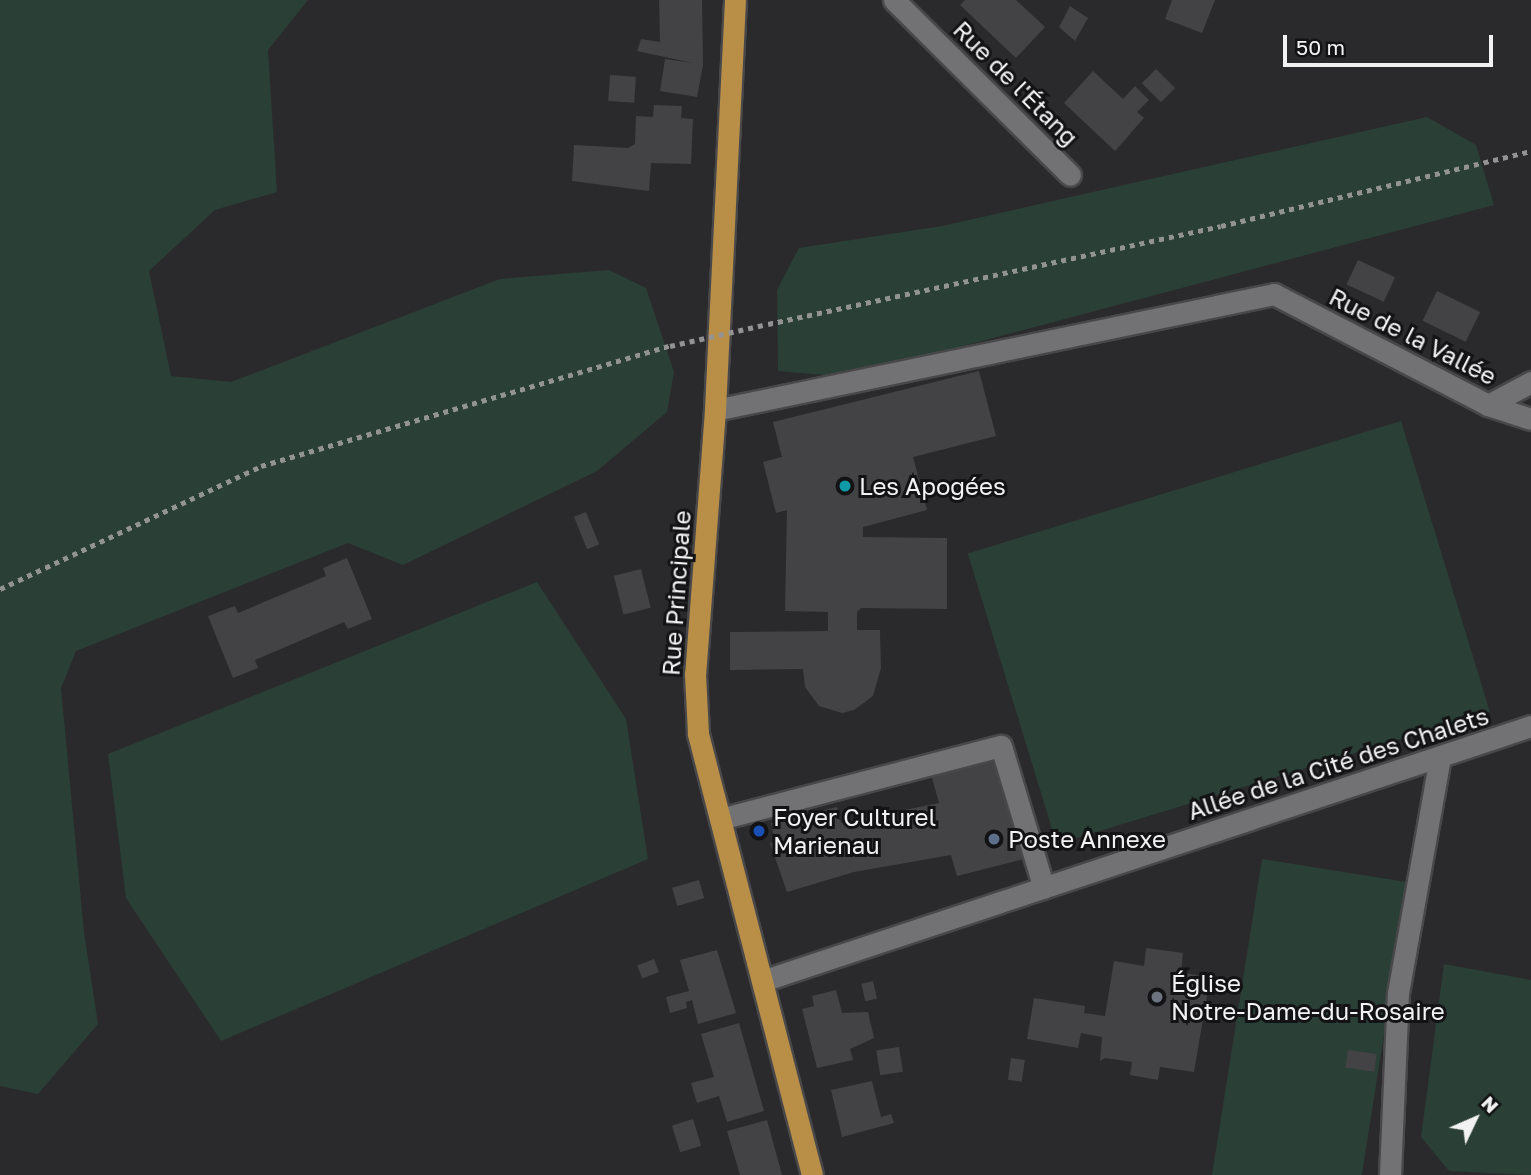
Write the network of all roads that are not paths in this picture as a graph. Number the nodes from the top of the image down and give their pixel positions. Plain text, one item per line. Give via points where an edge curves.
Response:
1 (735, 0) edge
2 (894, 0) edge
3 (1070, 175) dead end
4 (1531, 382) edge
5 (1488, 405) junction
6 (715, 410) junction
7 (1531, 419) edge
8 (1531, 726) edge
9 (1440, 757) junction
10 (720, 819) junction
11 (1044, 888) junction
12 (762, 981) junction
13 (812, 1175) edge
14 (1390, 1175) edge

1 - 6 main road, Rue Principale
2 - 3 street, Rue de l'Étang
4 - 5 street
5 - 6 street, Rue de la Vallée via 1274,294
5 - 7 street, Rue de la Vallée
6 - 10 main road, Rue Principale via 695,674 698,734
8 - 9 street, Allée de la Cité des Chalets
9 - 11 street, Allée de la Cité des Chalets
9 - 14 street via 1398,993
10 - 11 street via 1001,746
10 - 12 main road, Rue Principale
11 - 12 street, Allée de la Cité des Chalets
12 - 13 main road, Rue Principale

